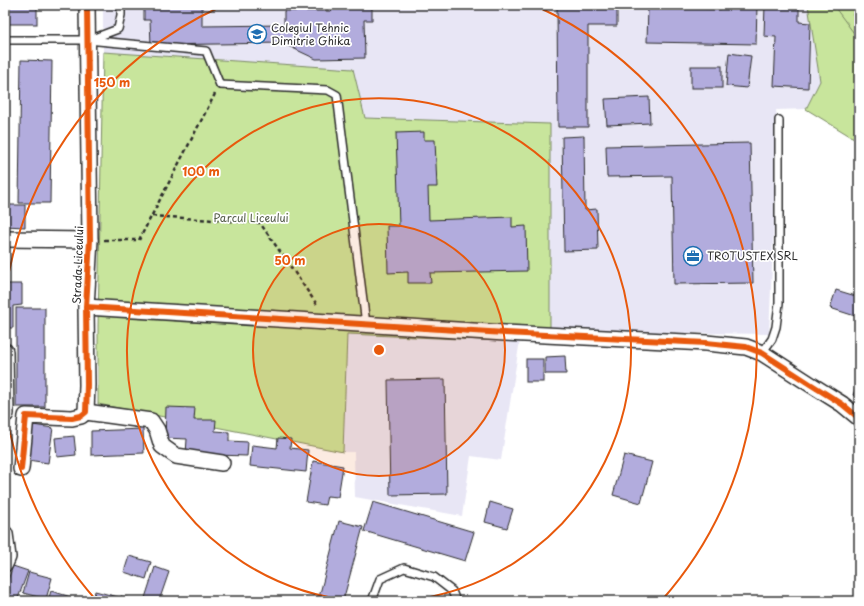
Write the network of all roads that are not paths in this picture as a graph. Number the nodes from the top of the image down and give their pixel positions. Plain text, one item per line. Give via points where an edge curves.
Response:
1 (87, 5) edge
2 (121, 5) edge
3 (5, 40) edge
4 (87, 40) junction
5 (779, 120) dead end
6 (5, 239) edge
7 (90, 240) junction
8 (86, 307) junction
9 (366, 324) junction
10 (5, 351) edge
11 (762, 353) junction
12 (86, 412) junction
13 (6, 414) edge
14 (26, 416) junction
15 (859, 418) edge
16 (222, 463) dead end
17 (21, 469) dead end
18 (5, 534) edge
19 (5, 564) edge
20 (372, 601) edge
21 (456, 601) edge

1 - 4 street, Strada Liceului
2 - 4 lane via 118,29
3 - 4 lane
4 - 7 street, Strada Liceului
4 - 9 lane via 206,51 220,85 328,90 337,95
5 - 11 lane via 779,303 772,339
6 - 7 street
7 - 8 street, Strada Liceului
8 - 9 street
8 - 12 street, Strada Liceului
9 - 11 street via 706,343 746,347
10 - 13 street
11 - 15 street via 842,404
12 - 14 street via 72,418
12 - 16 street via 151,421 162,446 176,456
13 - 14 street
14 - 17 street
18 - 19 street via 8,557
20 - 21 lane via 380,578 404,568 434,577 452,591

